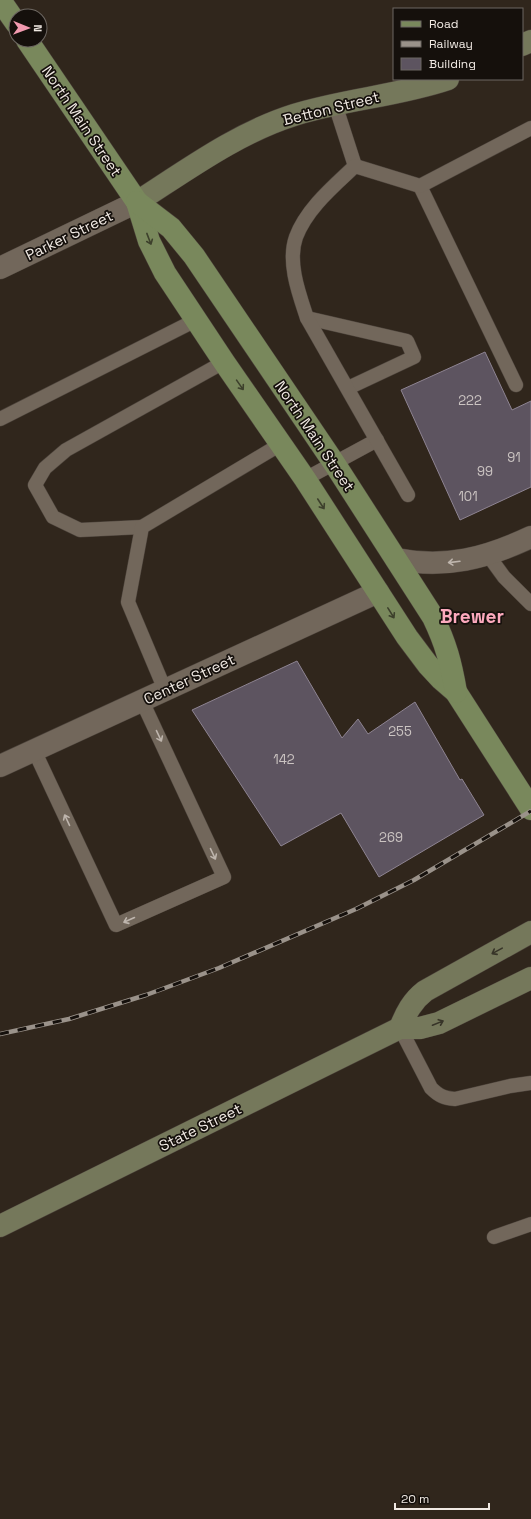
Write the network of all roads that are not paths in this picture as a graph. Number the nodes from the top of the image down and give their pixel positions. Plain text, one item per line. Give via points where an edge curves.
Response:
1 (0, 0) edge
2 (8, 12) edge
3 (32, 48) edge
4 (444, 80) edge
5 (335, 104) junction
6 (531, 128) edge
7 (355, 166) junction
8 (420, 186) junction
9 (137, 202) junction
10 (0, 268) edge
11 (308, 318) junction
12 (196, 320) junction
13 (224, 362) junction
14 (516, 386) dead end
15 (348, 388) junction
16 (0, 419) edge
17 (376, 440) junction
18 (281, 444) junction
19 (334, 463) junction
20 (305, 479) junction
21 (408, 495) dead end
22 (142, 527) junction
23 (531, 537) edge
24 (488, 555) junction
25 (396, 559) junction
26 (378, 592) junction
27 (531, 604) edge
28 (165, 690) junction
29 (456, 692) junction
30 (142, 701) junction
31 (34, 750) junction
32 (0, 766) edge
33 (526, 802) edge
34 (531, 932) edge
35 (531, 978) edge
36 (400, 1028) junction
37 (531, 1084) edge
38 (531, 1224) edge
39 (0, 1226) edge
40 (494, 1237) dead end

1 - 2 main road
3 - 9 main road, North Main Street
4 - 5 main road, Betton Street
5 - 7 lane
5 - 9 main road, Betton Street via 292,116 249,134
6 - 8 lane
7 - 8 lane
7 - 11 lane via 314,209 296,238 294,266 300,299
8 - 14 lane
9 - 10 street, Parker Street
9 -> 12 main road, North Main Street via 157,258
9 - 19 main road, North Main Street via 171,228 194,256
11 - 15 lane
11 - 15 lane via 407,342 414,357
12 - 13 main road, North Main Street
12 - 16 lane
13 -> 18 main road, North Main Street
13 - 22 lane via 66,450 45,468 36,485 53,517 80,530
15 - 17 lane
17 - 19 lane
17 - 21 lane
18 - 20 main road, North Main Street
18 - 22 lane
19 - 20 lane
19 - 25 main road, North Main Street
20 -> 26 main road, North Main Street
22 - 28 lane via 128,602
23 - 24 street
24 -> 25 street via 441,563 418,563
24 - 27 lane via 504,577
25 - 29 main road, North Main Street via 442,635 449,653
26 - 28 street, Center Street
26 -> 29 main road, North Main Street via 416,651
28 - 30 street, Center Street
29 - 33 main road, North Main Street
30 - 31 street, Center Street
30 -> 31 lane via 224,877 116,925
31 - 32 street, Center Street
34 -> 36 main road via 425,991 410,1006
36 -> 35 main road, State Street via 420,1028 439,1023
36 - 37 lane via 431,1088 445,1098 454,1099 510,1086
36 - 39 main road, State Street
38 - 40 lane

